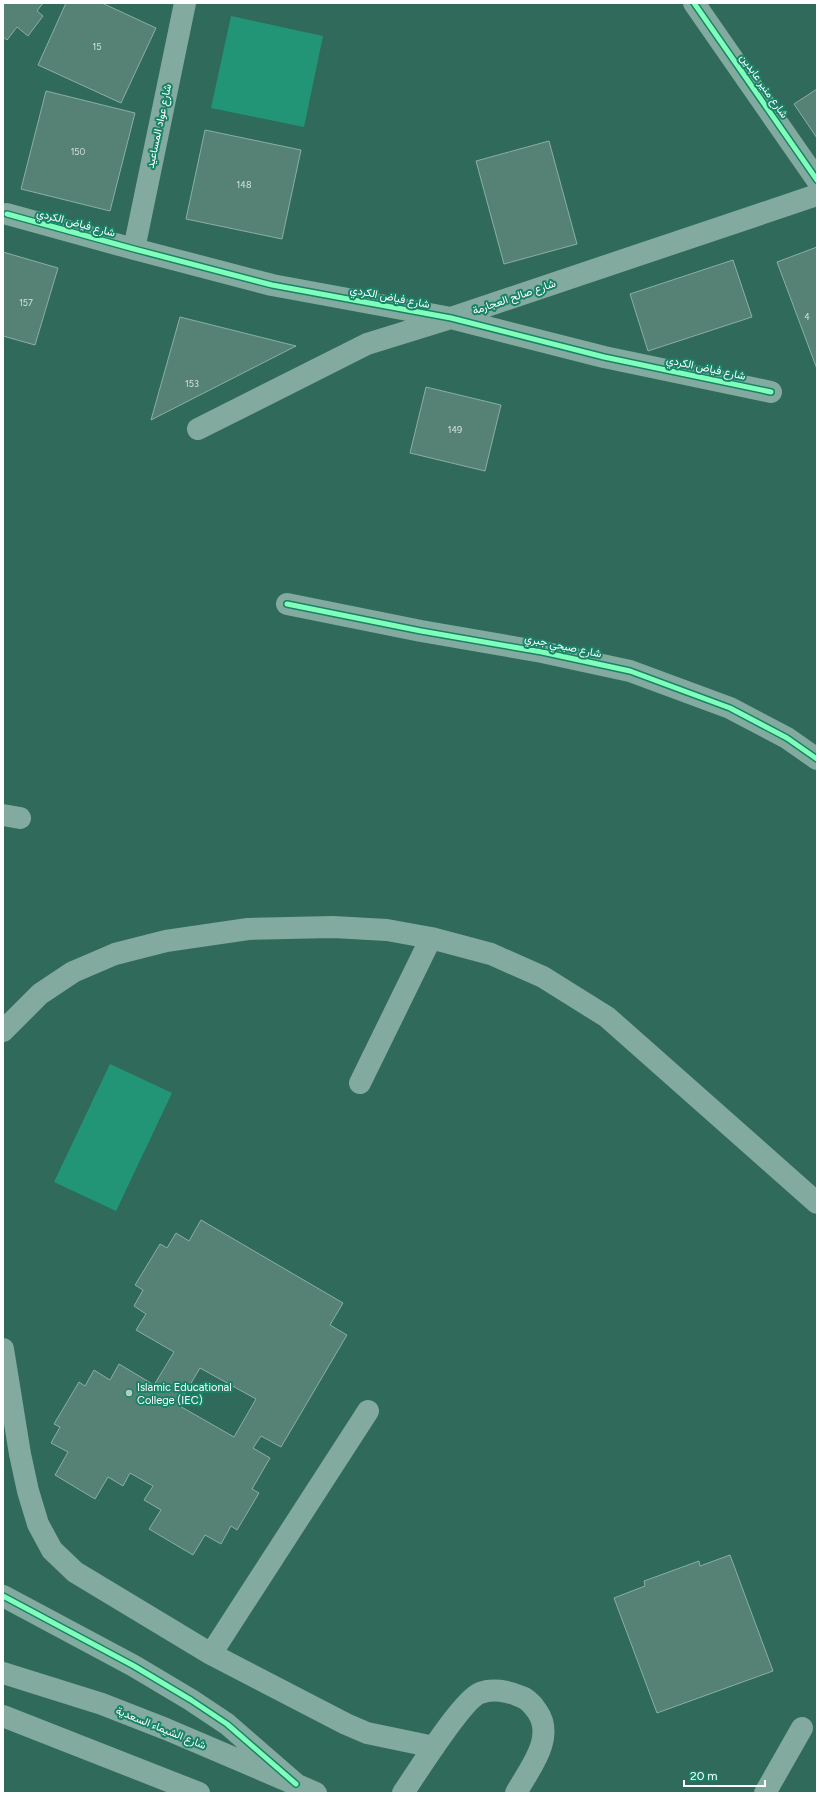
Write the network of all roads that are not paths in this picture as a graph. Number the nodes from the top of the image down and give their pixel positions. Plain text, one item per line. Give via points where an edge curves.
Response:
1 (185, 3) edge
2 (694, 3) edge
3 (817, 180) edge
4 (817, 195) edge
5 (7, 214) dead end
6 (134, 249) junction
7 (451, 318) junction
8 (771, 392) dead end
9 (198, 429) dead end
10 (287, 604) dead end
11 (817, 759) edge
12 (431, 938) junction
13 (3, 1031) edge
14 (360, 1083) dead end
15 (817, 1203) edge
16 (3, 1349) edge
17 (368, 1411) dead end
18 (3, 1596) edge
19 (211, 1654) junction
20 (3, 1673) edge
21 (3, 1716) edge
22 (802, 1728) dead end
23 (434, 1747) junction
24 (296, 1784) junction
25 (199, 1793) edge
26 (316, 1793) edge
27 (403, 1793) edge
28 (516, 1793) edge
29 (765, 1793) edge

1 - 6 street, شارع عواد المساعيد
2 - 3 street, شارع منير عابدين
4 - 7 street, شارع صالح العجارمة
5 - 6 street, شارع فياض الكردي
6 - 7 street, شارع فياض الكردي via 272,285
7 - 8 street, شارع فياض الكردي via 604,356
7 - 9 street, شارع صالح العجارمة via 367,344
10 - 11 street, شارع صبحي جبري via 630,671 730,708 787,738
12 - 13 street via 387,930 333,927 248,929 166,941 114,954 73,972 40,994
12 - 14 street
12 - 15 street via 491,954 543,977 608,1017
16 - 19 street via 28,1491 38,1524 52,1550 75,1572
17 - 19 street
18 - 24 street via 134,1666 191,1700 227,1724
19 - 23 street via 366,1733
20 - 24 street, شارع الشيماء السعدية via 102,1704
21 - 25 street
22 - 29 street
23 - 27 street
23 - 28 street via 469,1701 480,1693 510,1692 523,1697 540,1715 545,1733 543,1744
24 - 26 street, شارع الشيماء السعدية

